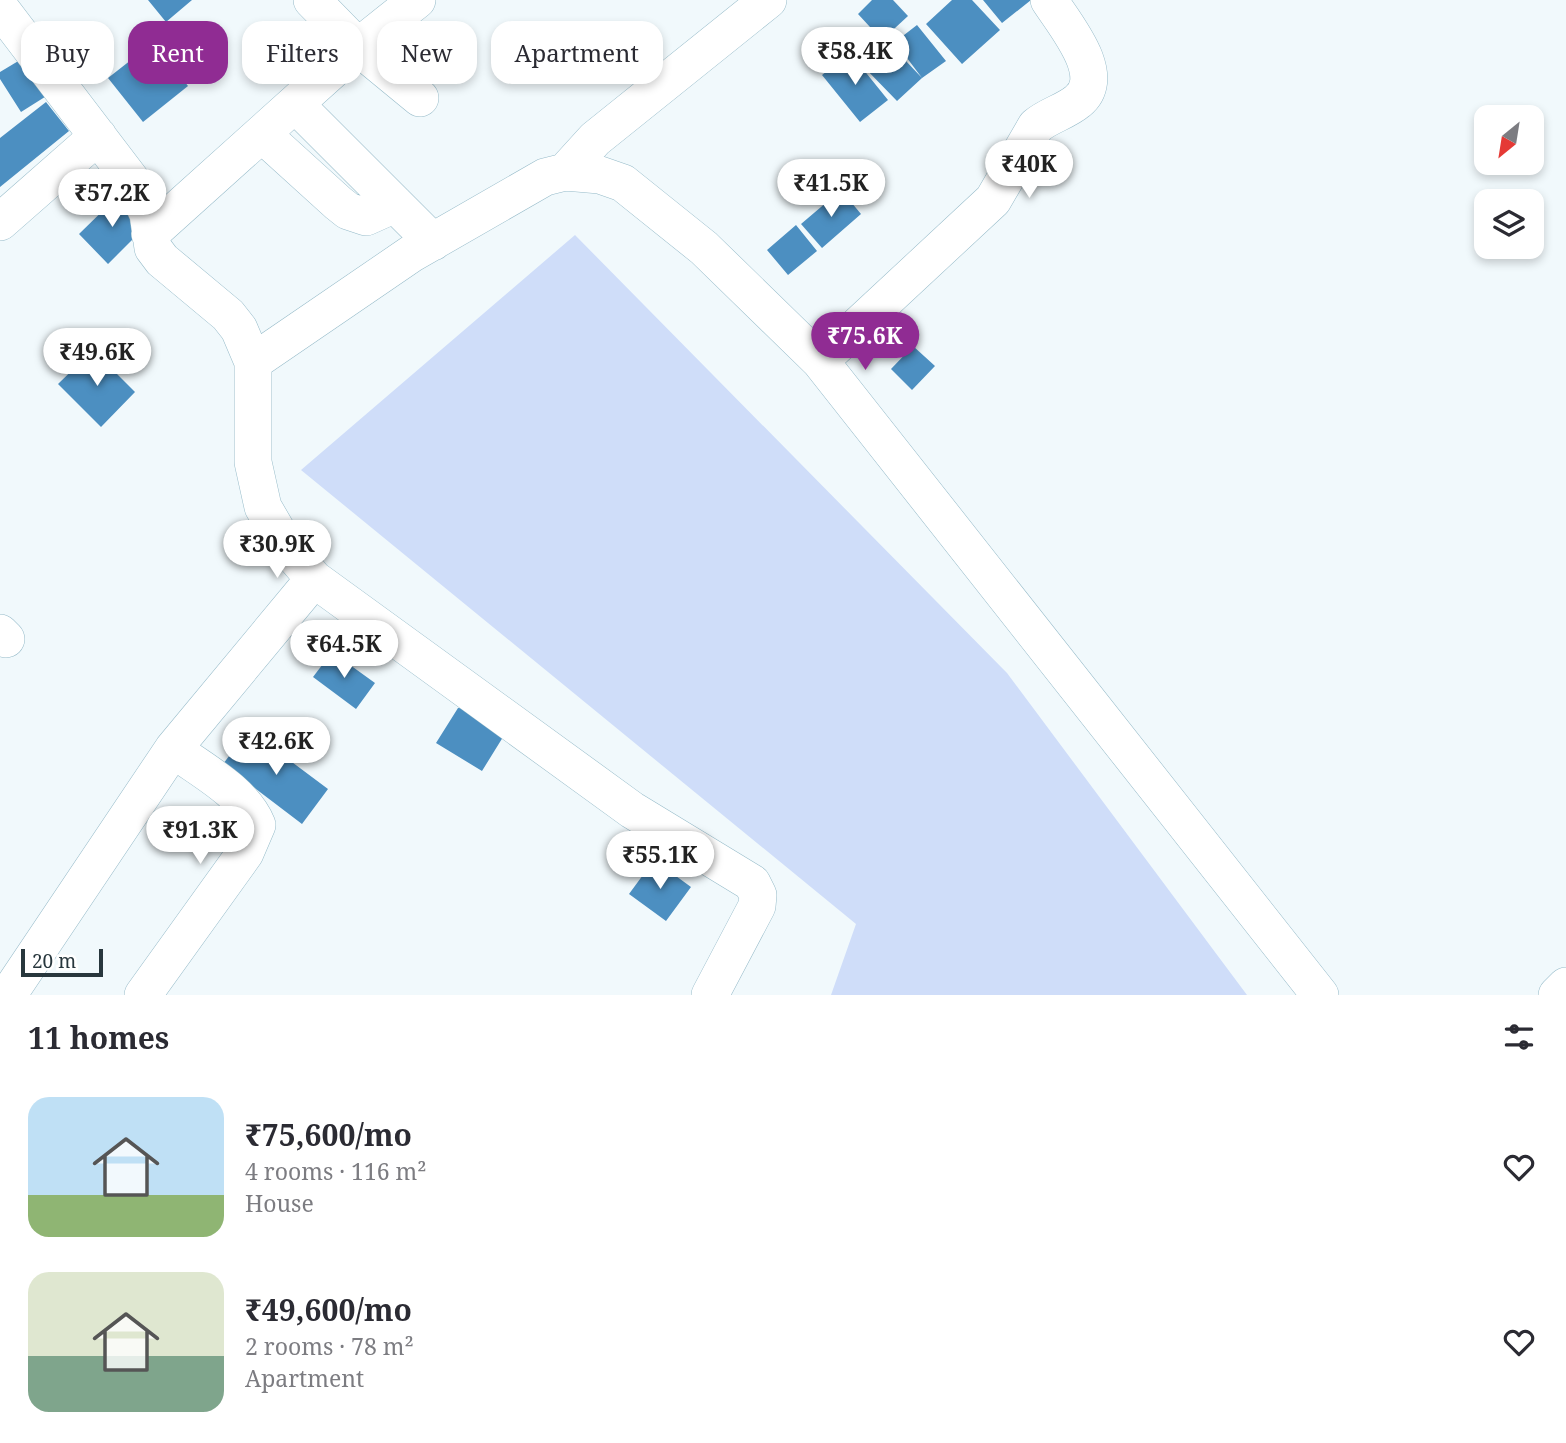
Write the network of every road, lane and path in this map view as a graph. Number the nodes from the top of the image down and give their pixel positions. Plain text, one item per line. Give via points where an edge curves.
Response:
1 (312, 0) edge
2 (417, 0) edge
3 (768, 0) edge
4 (1049, 0) edge
5 (9, 8) edge
6 (333, 21) edge
7 (363, 43) edge
8 (363, 51) edge
9 (317, 84) edge
10 (420, 98) dead end
11 (295, 104) junction
12 (262, 134) junction
13 (98, 136) junction
14 (565, 172) junction
15 (395, 204) junction
16 (0, 222) edge
17 (150, 234) junction
18 (433, 242) junction
19 (820, 361) junction
20 (253, 362) junction
21 (314, 579) junction
22 (173, 749) junction
23 (14, 983) edge
24 (1566, 986) edge
25 (143, 995) edge
26 (710, 995) edge
27 (1320, 995) edge
28 (1557, 995) edge

1 - 6 street
2 - 7 street
3 - 14 street via 595,139
4 - 19 street via 1090,67 1088,90 1075,104 1036,127 993,200
5 - 13 street
8 - 10 street
9 - 11 street
11 - 12 street
11 - 15 street
12 - 15 street via 348,211 366,217
12 - 17 street
13 - 16 street
13 - 17 street via 134,184 148,214
14 - 18 street via 545,177
14 - 19 street via 600,175 623,183 664,213
15 - 18 street
17 - 20 street via 162,260 228,315
18 - 20 street
19 - 27 street
20 - 21 street via 253,462 263,507 285,545
21 - 22 street
21 - 26 street via 643,817 752,883 757,906
22 - 23 street
22 - 25 street via 239,798 257,825 245,853
24 - 28 street

